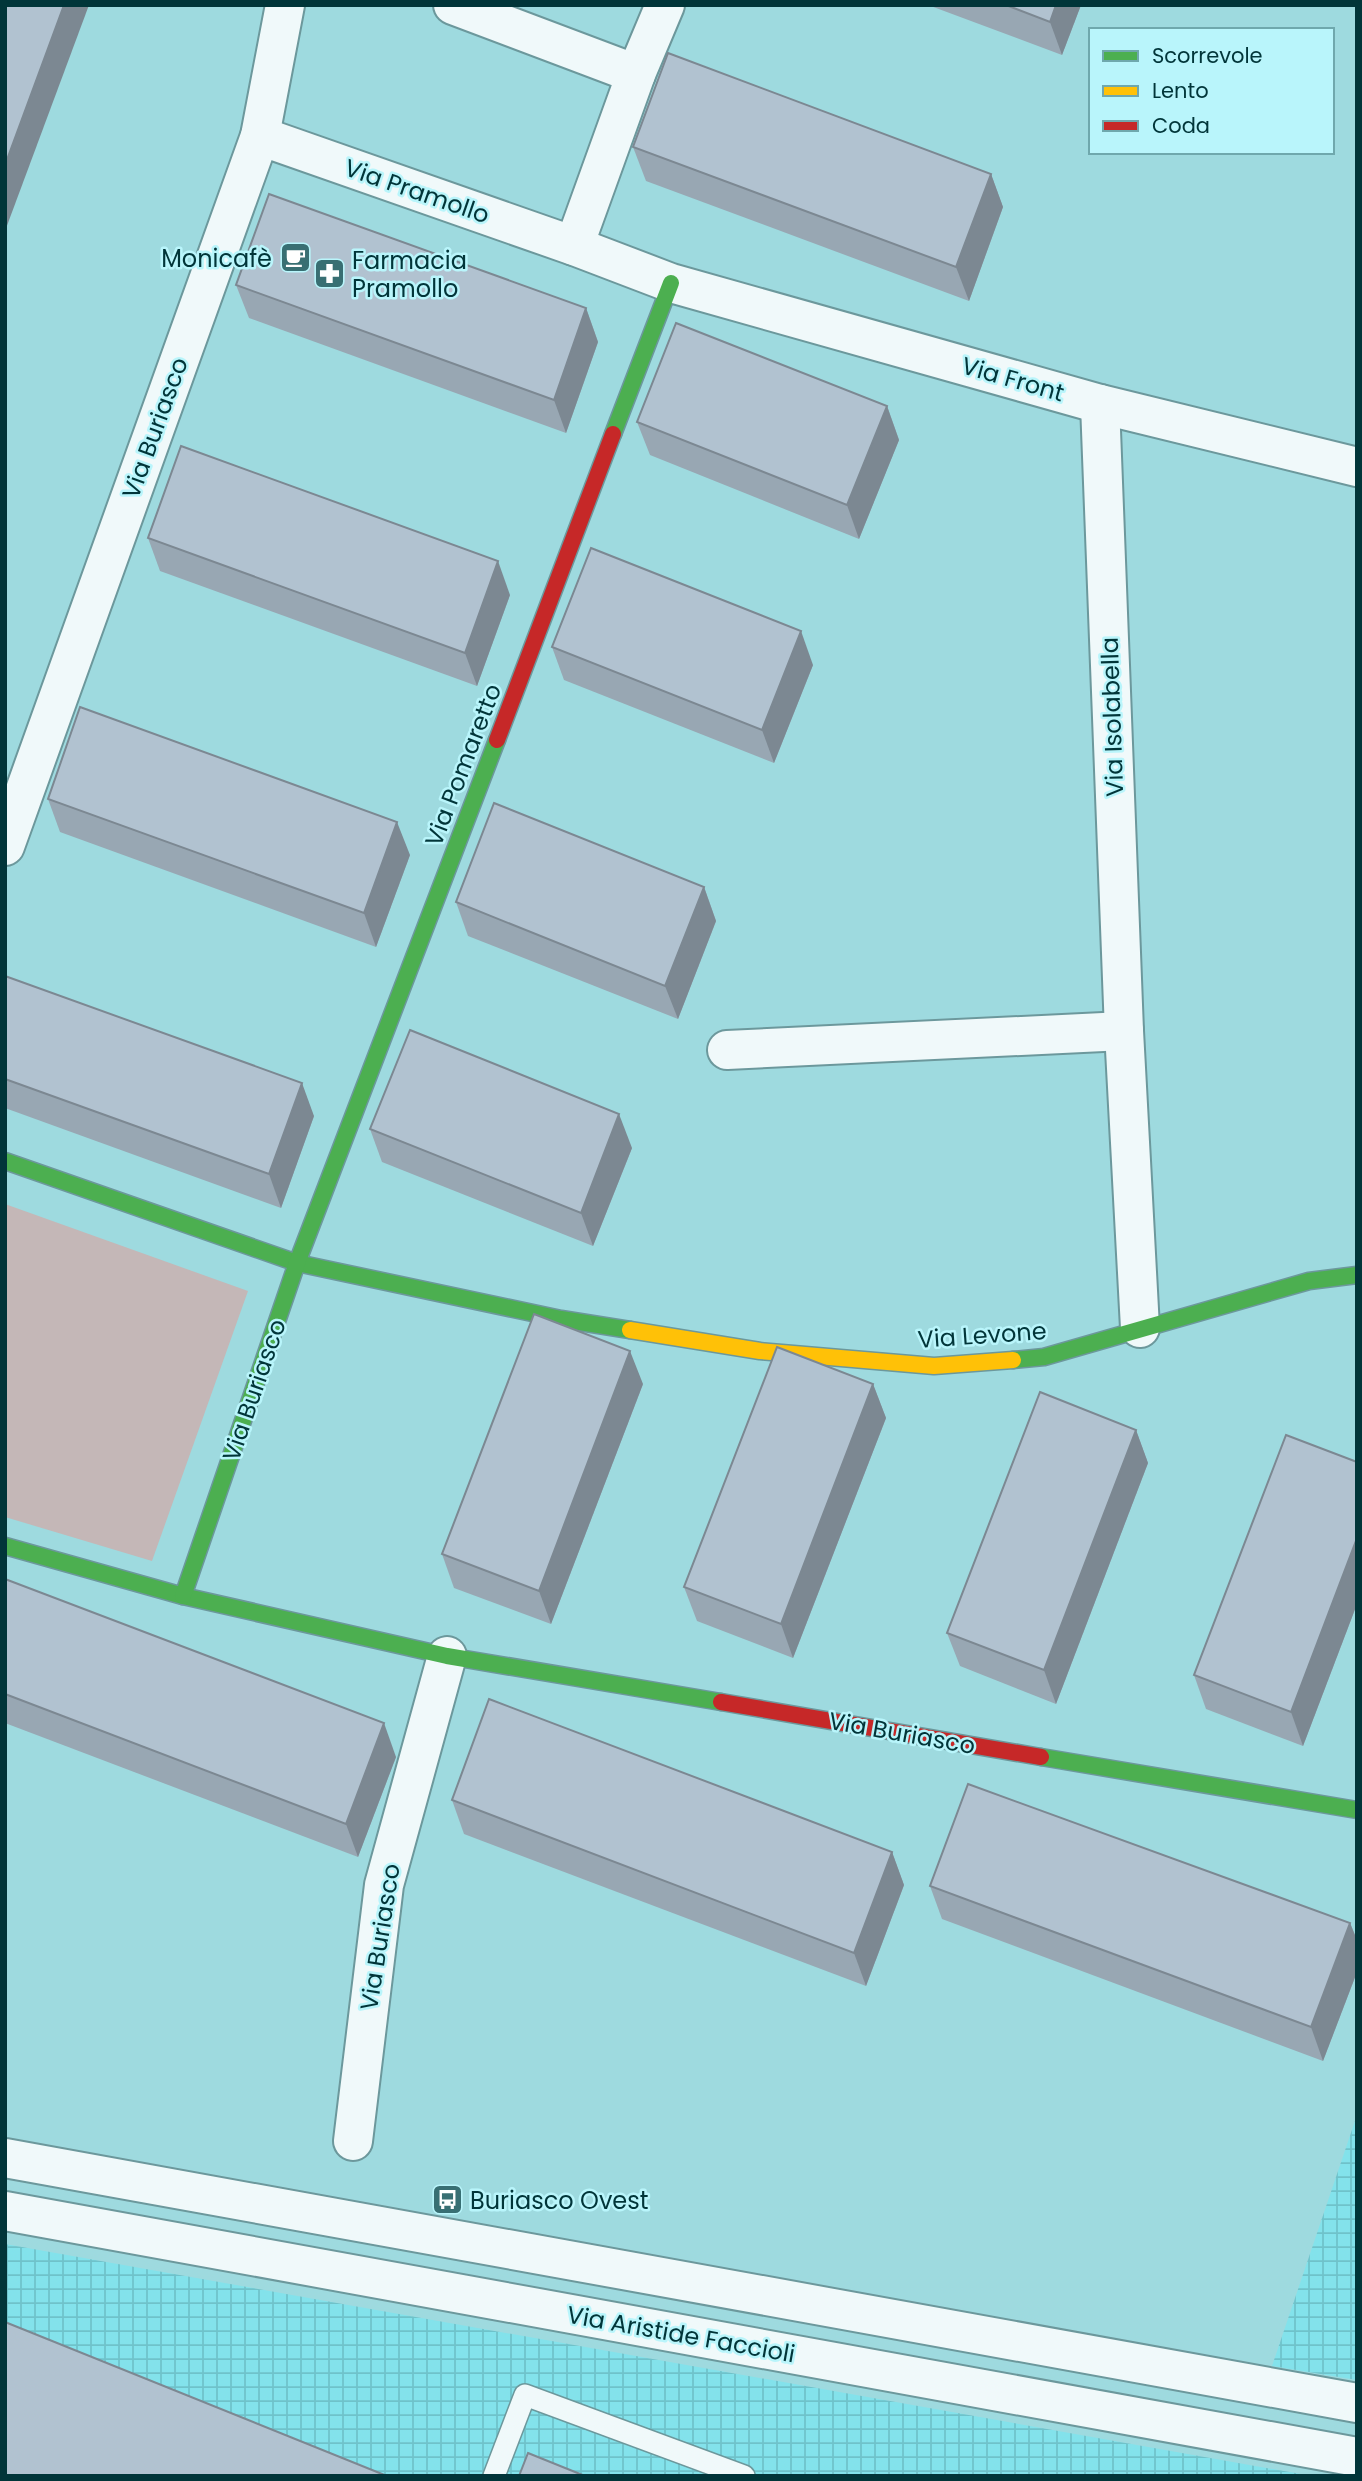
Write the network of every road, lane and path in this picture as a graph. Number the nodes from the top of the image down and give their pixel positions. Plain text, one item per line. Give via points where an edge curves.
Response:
1 (285, 5) edge
2 (453, 5) edge
3 (665, 5) edge
4 (636, 74) junction
5 (260, 136) junction
6 (574, 246) junction
7 (671, 283) junction
8 (1100, 404) junction
9 (1357, 467) edge
10 (5, 846) edge
11 (1124, 1031) junction
12 (727, 1050) dead end
13 (5, 1161) edge
14 (297, 1263) junction
15 (1357, 1275) edge
16 (1140, 1328) junction
17 (5, 1546) edge
18 (183, 1596) junction
19 (447, 1656) junction
20 (1357, 1810) edge
21 (353, 2141) dead end
22 (5, 2158) edge
23 (5, 2211) edge
24 (1357, 2403) edge
25 (1357, 2457) edge
26 (494, 2476) edge
27 (744, 2476) edge

1 - 5 street, Via Buriasco
2 - 4 street
3 - 4 street
4 - 6 street
5 - 6 street, Via Pramollo
5 - 10 street, Via Buriasco
6 - 7 street, Via Pramollo
7 - 8 street, Via Front
7 - 14 street, Via Pomaretto
8 - 9 street, Via Front
8 - 11 street, Via Isolabella
11 - 12 street
11 - 16 street, Via Isolabella
13 - 14 street
14 - 16 street, Via Levone via 561,1319 760,1352 934,1366 1044,1357
14 - 18 street, Via Buriasco
15 - 16 street, Via Levone via 1309,1281
17 - 18 street, Via Buriasco
18 - 19 street, Via Buriasco
19 - 20 street, Via Buriasco
19 - 21 street, Via Buriasco via 384,1885
22 - 24 street
23 - 25 street, Via Aristide Faccioli
26 - 27 lane via 525,2395

